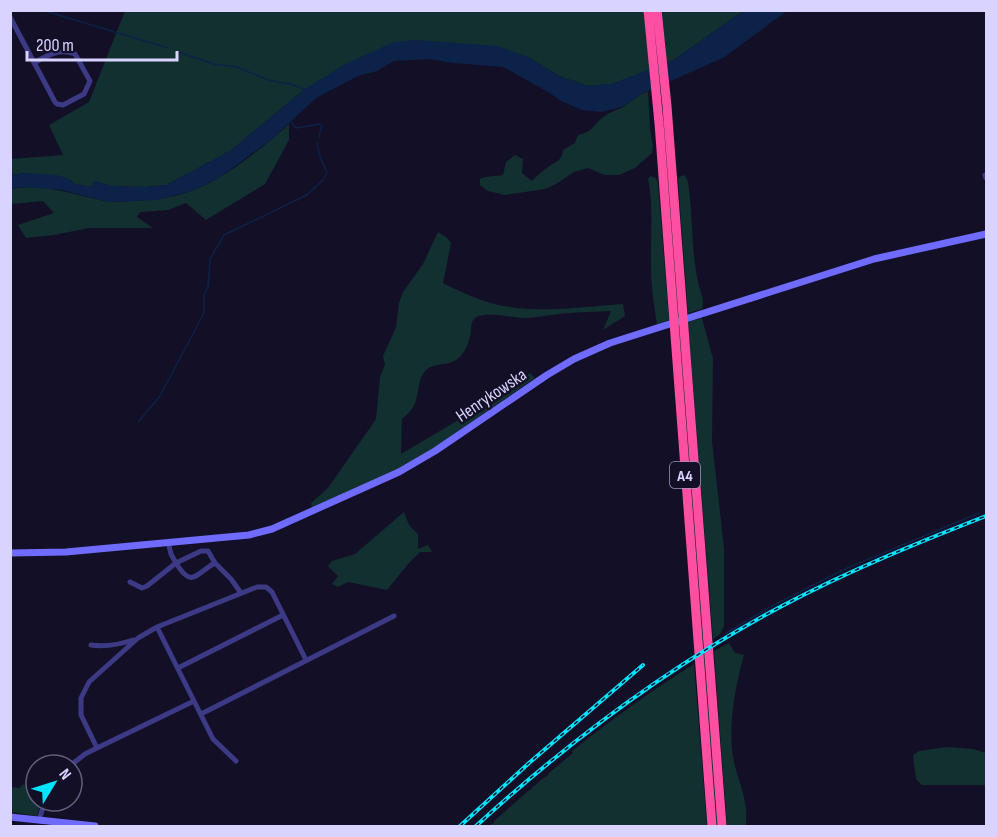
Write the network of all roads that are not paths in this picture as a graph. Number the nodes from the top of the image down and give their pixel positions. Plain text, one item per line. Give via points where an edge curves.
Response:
1 (648, 10) edge
2 (657, 10) edge
3 (10, 17) edge
4 (34, 63) junction
5 (660, 78) junction
6 (663, 121) junction
7 (987, 234) edge
8 (168, 542) junction
9 (10, 553) edge
10 (215, 562) junction
11 (176, 563) junction
12 (130, 582) dead end
13 (241, 593) junction
14 (283, 615) junction
15 (394, 616) dead end
16 (156, 627) junction
17 (138, 638) junction
18 (91, 645) dead end
19 (306, 660) junction
20 (178, 668) junction
21 (194, 701) junction
22 (201, 714) junction
23 (97, 748) junction
24 (84, 755) edge
25 (236, 761) dead end
26 (41, 813) edge
27 (10, 817) edge
28 (39, 820) junction
29 (95, 826) edge
30 (712, 826) edge
31 (722, 826) edge

1 - 5 highway
2 - 5 highway
3 - 4 street
4 - 4 street via 57,104 63,105 84,94 90,81 72,52 56,52
5 - 6 highway, A4
6 - 30 highway, A4
6 - 31 highway, A4
7 - 8 main road, Henrykowska via 874,259 610,343 547,375 408,467 272,529
8 - 9 main road, Henrykowska
8 - 11 street
10 - 11 street via 204,550
10 - 11 street via 193,578 181,572
10 - 13 street
11 - 12 street via 147,586 142,588
13 - 14 street via 266,587
13 - 16 street
14 - 19 street
14 - 20 street
15 - 19 street
16 - 17 street
16 - 20 street
17 - 18 street via 118,645
17 - 23 street via 89,682 81,698 81,715
19 - 22 street
20 - 21 street
21 - 22 street
21 - 23 street
22 - 25 street via 213,739
23 - 24 street
26 - 28 street
27 - 28 main road
28 - 29 main road

